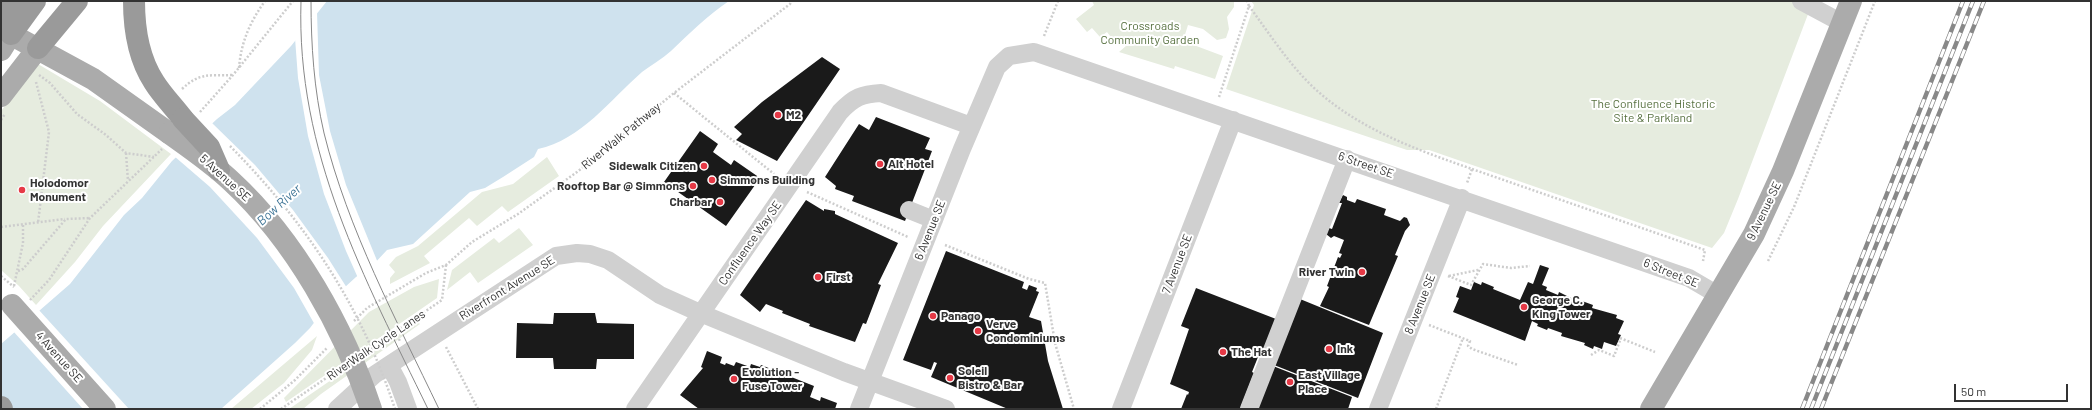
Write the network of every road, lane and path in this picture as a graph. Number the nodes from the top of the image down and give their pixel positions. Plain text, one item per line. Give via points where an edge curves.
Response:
1 (15, 1) edge
2 (35, 1) edge
3 (77, 1) edge
4 (134, 1) edge
5 (265, 1) edge
6 (293, 1) edge
7 (791, 1) edge
8 (1058, 1) edge
9 (1247, 1) edge
10 (1801, 1) edge
11 (1851, 1) edge
12 (1875, 1) edge
13 (1249, 6) junction
14 (1842, 23) junction
15 (4, 33) edge
16 (1044, 36) dead end
17 (38, 48) junction
18 (1009, 56) joint
19 (239, 68) junction
20 (37, 74) dead end
21 (233, 75) junction
22 (34, 77) dead end
23 (179, 93) dead end
24 (674, 93) junction
25 (1, 96) edge
26 (1219, 97) dead end
27 (1233, 120) junction
28 (971, 126) junction
29 (179, 128) junction
30 (126, 153) junction
31 (154, 157) junction
32 (1347, 159) junction
33 (1472, 169) junction
34 (219, 170) joint
35 (774, 174) dead end
36 (128, 182) junction
37 (807, 192) dead end
38 (1462, 198) junction
39 (909, 210) dead end
40 (90, 218) junction
41 (66, 219) junction
42 (934, 220) junction
43 (38, 223) junction
44 (23, 225) junction
45 (1, 227) edge
46 (908, 237) dead end
47 (945, 245) dead end
48 (1703, 261) dead end
49 (1768, 261) dead end
50 (446, 265) joint
51 (1530, 266) dead end
52 (1478, 270) junction
53 (18, 271) junction
54 (1, 276) edge
55 (1718, 295) junction
56 (14, 300) edge
57 (700, 313) junction
58 (1429, 325) dead end
59 (395, 332) junction
60 (1463, 338) junction
61 (400, 341) dead end
62 (447, 349) dead end
63 (1654, 352) dead end
64 (361, 354) dead end
65 (1591, 355) dead end
66 (389, 365) junction
67 (1518, 365) dead end
68 (340, 369) dead end
69 (870, 381) junction
70 (105, 409) edge
71 (281, 409) edge
72 (337, 409) edge
73 (371, 409) edge
74 (408, 409) edge
75 (478, 409) edge
76 (635, 409) edge
77 (859, 409) edge
78 (946, 409) edge
79 (1074, 409) edge
80 (1121, 409) edge
81 (1249, 409) edge
82 (1378, 409) edge
83 (1436, 409) edge
84 (1651, 409) edge

1 - 15 highway
2 - 15 highway
3 - 17 highway
4 - 29 highway via 138,40 154,82
5 - 19 path via 245,35
6 - 19 path
7 - 24 path, RiverWalk Pathway
8 - 16 path
9 - 13 path
10 - 14 street
11 - 14 main road, 9 Avenue SE
12 - 49 path via 1794,207
13 - 26 path
13 - 33 path via 1298,71 1342,109 1372,129 1397,141
14 - 55 main road, 9 Avenue SE via 1784,171 1754,234
15 - 17 main road
17 - 25 main road
17 - 29 main road
18 - 27 street, 6 Street SE via 1034,52
18 - 28 street, 6 Avenue SE via 997,67
19 - 21 path
20 - 30 path via 50,83 77,114
21 - 23 path via 201,76 193,79
21 - 29 path
22 - 43 path via 49,132
24 - 35 path
24 - 50 path, RiverWalk Pathway via 577,172 518,214 472,242
27 - 32 street, 6 Street SE
27 - 80 street, 7 Avenue SE
28 - 42 street, 6 Avenue SE
28 - 57 street, Confluence Way SE via 881,93 868,93 851,100 840,112
29 - 31 path
29 - 34 highway, bridge via 209,147
30 - 31 path
30 - 36 path
31 - 36 path
32 - 38 street, 6 Street SE
32 - 81 street
33 - 38 path
33 - 48 path via 1705,250
34 - 73 main road, 5 Avenue SE, bridge via 279,235 306,273 346,345 361,377
36 - 40 path
37 - 46 path
38 - 55 street, 6 Street SE via 1689,278
38 - 82 street, 8 Avenue SE
39 - 42 street
40 - 41 path
40 - 56 path via 49,280
41 - 43 path
41 - 53 path
42 - 69 street, 6 Avenue SE
43 - 44 path
44 - 45 path
44 - 53 path
47 - 79 path via 1045,283 1055,343
50 - 59 path, RiverWalk Cycle Lanes via 442,300
51 - 52 path via 1511,268 1482,264
52 - 52 path via 1471,285 1448,276 1463,273
53 - 54 path via 14,286
55 - 84 main road, 9 Avenue SE
56 - 70 main road, 4 Avenue SE, bridge
57 - 66 street, Riverfront Avenue SE via 660,295 608,260 577,253 556,256
57 - 69 street, Riverfront Avenue SE
57 - 76 street, Confluence Way SE
58 - 60 path
59 - 61 path
59 - 64 path, RiverWalk Cycle Lanes
60 - 67 path via 1470,341 1468,346 1472,349
60 - 83 path
62 - 75 path
63 - 65 path via 1620,338 1614,356 1599,350
66 - 72 street, Riverfront Avenue SE via 374,375
66 - 74 street
68 - 71 path, RiverWalk Cycle Lanes
69 - 77 street, 6 Avenue SE
69 - 78 street, Riverfront Avenue SE

